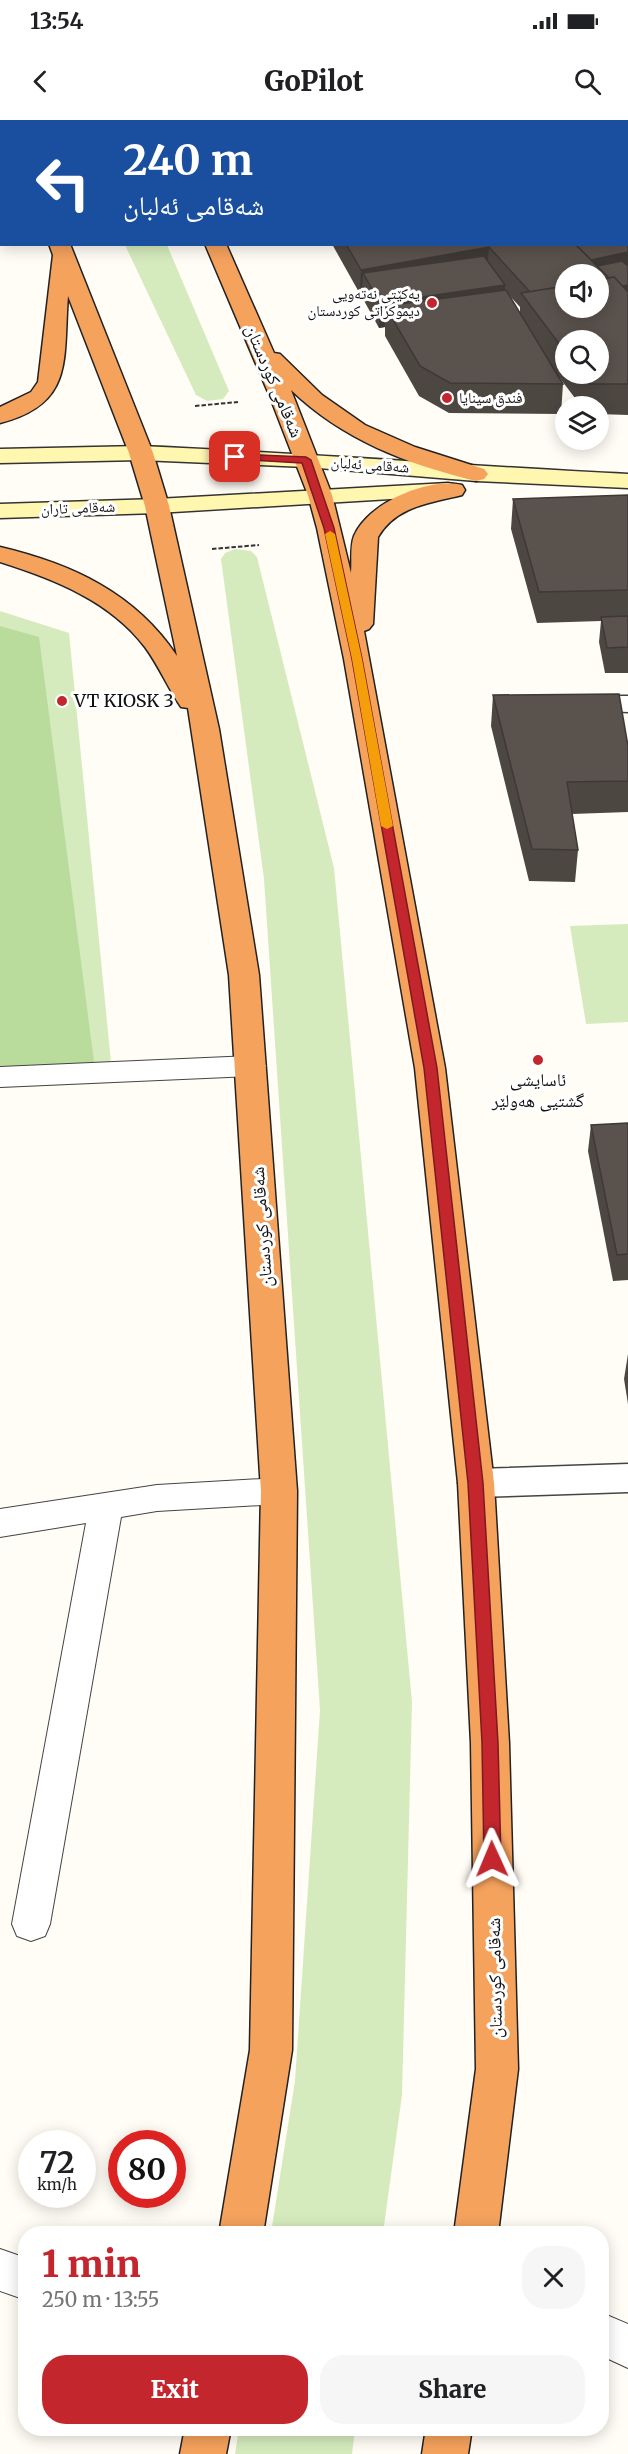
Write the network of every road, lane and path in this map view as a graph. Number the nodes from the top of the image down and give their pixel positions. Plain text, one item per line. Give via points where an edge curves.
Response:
1 (216, 246) edge
2 (60, 248) edge
3 (248, 318) junction
4 (239, 402) dead end
5 (195, 406) dead end
6 (0, 416) edge
7 (141, 453) junction
8 (0, 456) edge
9 (306, 460) junction
10 (476, 474) junction
11 (600, 480) junction
12 (628, 481) edge
13 (453, 490) junction
14 (320, 495) junction
15 (157, 506) junction
16 (0, 511) edge
17 (259, 545) dead end
18 (205, 549) dead end
19 (0, 554) edge
20 (357, 659) junction
21 (598, 704) edge
22 (628, 705) edge
23 (206, 729) junction
24 (251, 1066) junction
25 (0, 1077) edge
26 (628, 1478) edge
27 (476, 1483) junction
28 (279, 1491) junction
29 (106, 1507) junction
30 (0, 1523) edge
31 (31, 1924) dead end
32 (242, 2226) edge
33 (477, 2226) edge
34 (0, 2270) edge
35 (18, 2276) edge
36 (609, 2338) edge
37 (628, 2347) edge
38 (206, 2436) edge
39 (448, 2436) edge
40 (203, 2454) edge
41 (445, 2454) edge

1 - 3 highway, شەقامی کوردستان
2 - 6 highway via 49,382 39,397
2 - 7 highway, شەقامی کوردستان
3 - 9 highway, شەقامی کوردستان
3 - 10 highway via 267,353 342,422 407,451
4 - 5 path
7 - 8 street
7 - 9 street, شەقامی ئەلبان
7 - 15 highway, شەقامی کوردستان
9 - 10 street, شەقامی ئەلبان
9 - 14 highway, شەقامی کوردستان
10 - 11 street, شەقامی ئەلبان
11 - 12 street, شەقامی ئەلبان
11 - 13 street, شەقامی ئەلبان
13 - 14 street, شەقامی ئەلبان
13 - 20 highway via 426,494 393,507 371,526 366,537
14 - 15 street, شەقامی ئەلبان
14 - 20 highway, شەقامی کوردستان
15 - 16 street, شەقامی تاران
15 - 23 highway, شەقامی کوردستان
17 - 18 path
19 - 23 highway via 93,590 139,623 173,671
20 - 27 highway, شەقامی کوردستان via 430,1068
21 - 22 street
23 - 24 highway, شەقامی کوردستان via 244,975
24 - 25 lane
24 - 28 highway, شەقامی کوردستان
26 - 27 street
27 - 33 highway, شەقامی کوردستان via 490,1743 497,2068
28 - 29 lane via 157,1498
28 - 32 highway, شەقامی کوردستان via 271,2050
29 - 30 lane
29 - 31 lane
34 - 35 lane
36 - 37 lane
38 - 40 highway
39 - 41 highway

